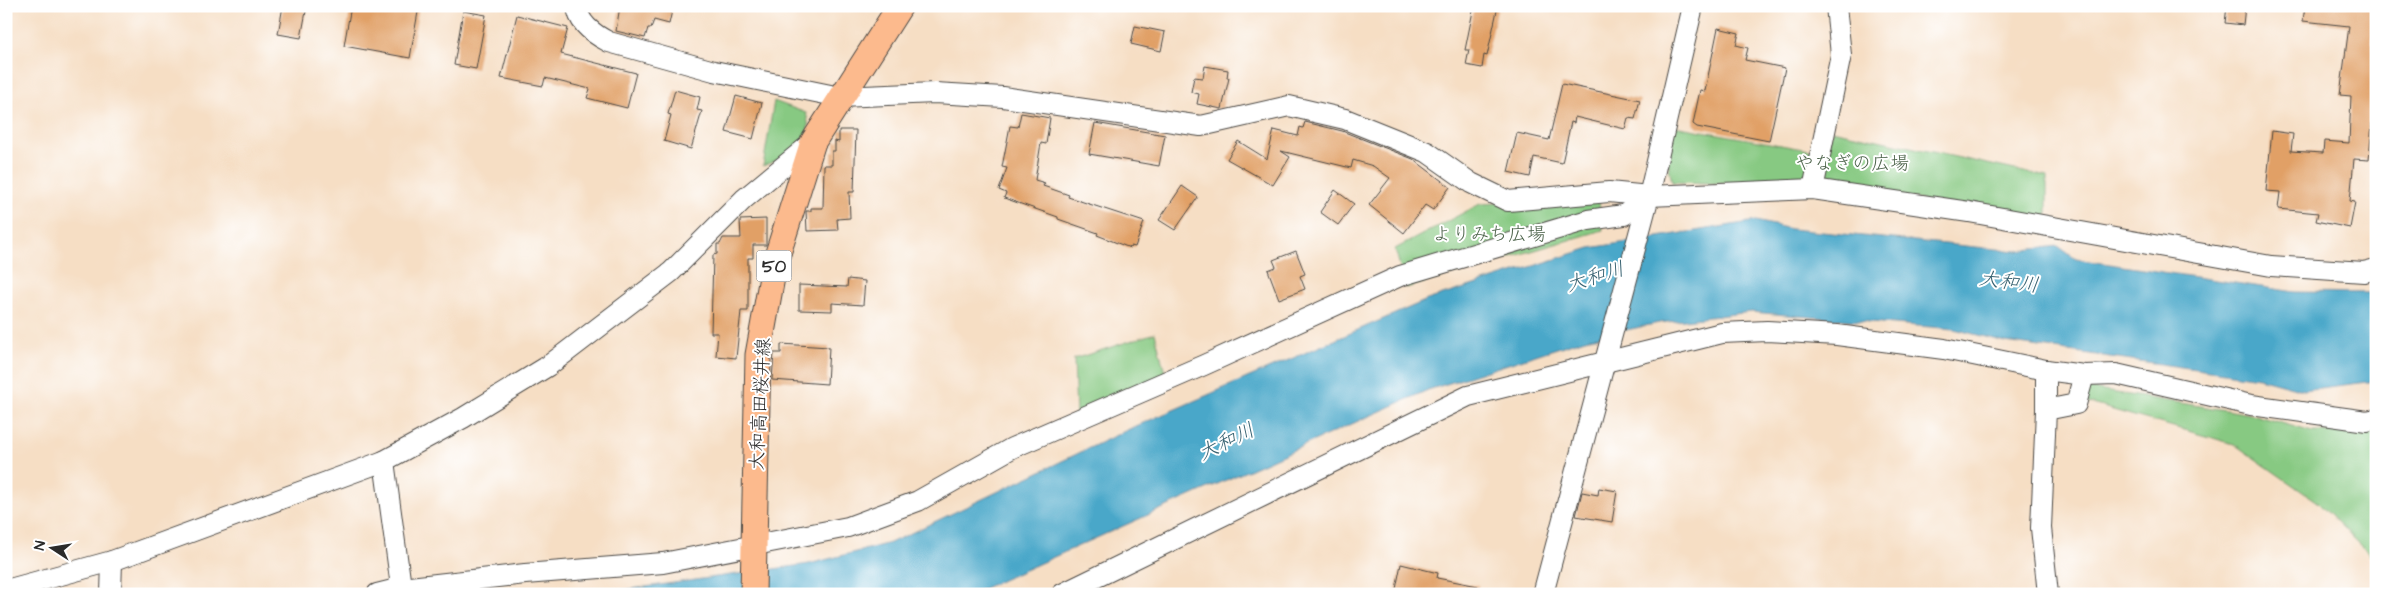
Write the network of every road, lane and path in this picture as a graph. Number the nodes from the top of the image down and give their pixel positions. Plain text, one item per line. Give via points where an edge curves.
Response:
1 (900, 6) edge
2 (1693, 6) edge
3 (1836, 6) edge
4 (574, 7) edge
5 (840, 97) junction
6 (813, 142) junction
7 (1813, 189) junction
8 (1646, 205) junction
9 (2376, 269) edge
10 (1605, 358) junction
11 (2046, 370) junction
12 (2084, 375) junction
13 (2046, 410) junction
14 (2376, 419) edge
15 (384, 461) junction
16 (754, 551) junction
17 (112, 561) junction
18 (6, 590) edge
19 (401, 591) edge
20 (111, 594) edge
21 (377, 594) edge
22 (753, 594) edge
23 (1062, 594) edge
24 (1543, 594) edge
25 (2048, 594) edge

1 - 5 main road, 大和高田桜井線 / 50
2 - 8 street
3 - 7 street via 1841,55
4 - 5 street via 582,22 598,37 609,42 714,71
5 - 6 main road, 大和高田桜井線 / 50
5 - 8 street via 935,93 1003,97 1201,126 1289,106 1345,120 1428,152 1471,183 1508,201 1609,192
6 - 15 street via 744,199 671,272 548,366
6 - 16 main road, 大和高田桜井線 / 50 via 774,266 758,355
7 - 8 street
7 - 9 street via 1969,212 2271,266 2364,272
8 - 10 street
8 - 16 street via 1624,215 1588,220 1400,276 1012,448 918,501 848,527
10 - 11 street via 1722,333 1767,332 1837,335 1944,348
10 - 23 street via 1468,396
10 - 24 street
11 - 12 street
11 - 13 street
12 - 13 street via 2076,404
12 - 14 street via 2116,374 2251,405 2367,421
13 - 25 street via 2041,528
15 - 17 street
15 - 19 street
16 - 19 street via 663,563 525,574
16 - 22 main road, 大和高田桜井線 / 50
17 - 18 street
17 - 20 street
19 - 21 street

